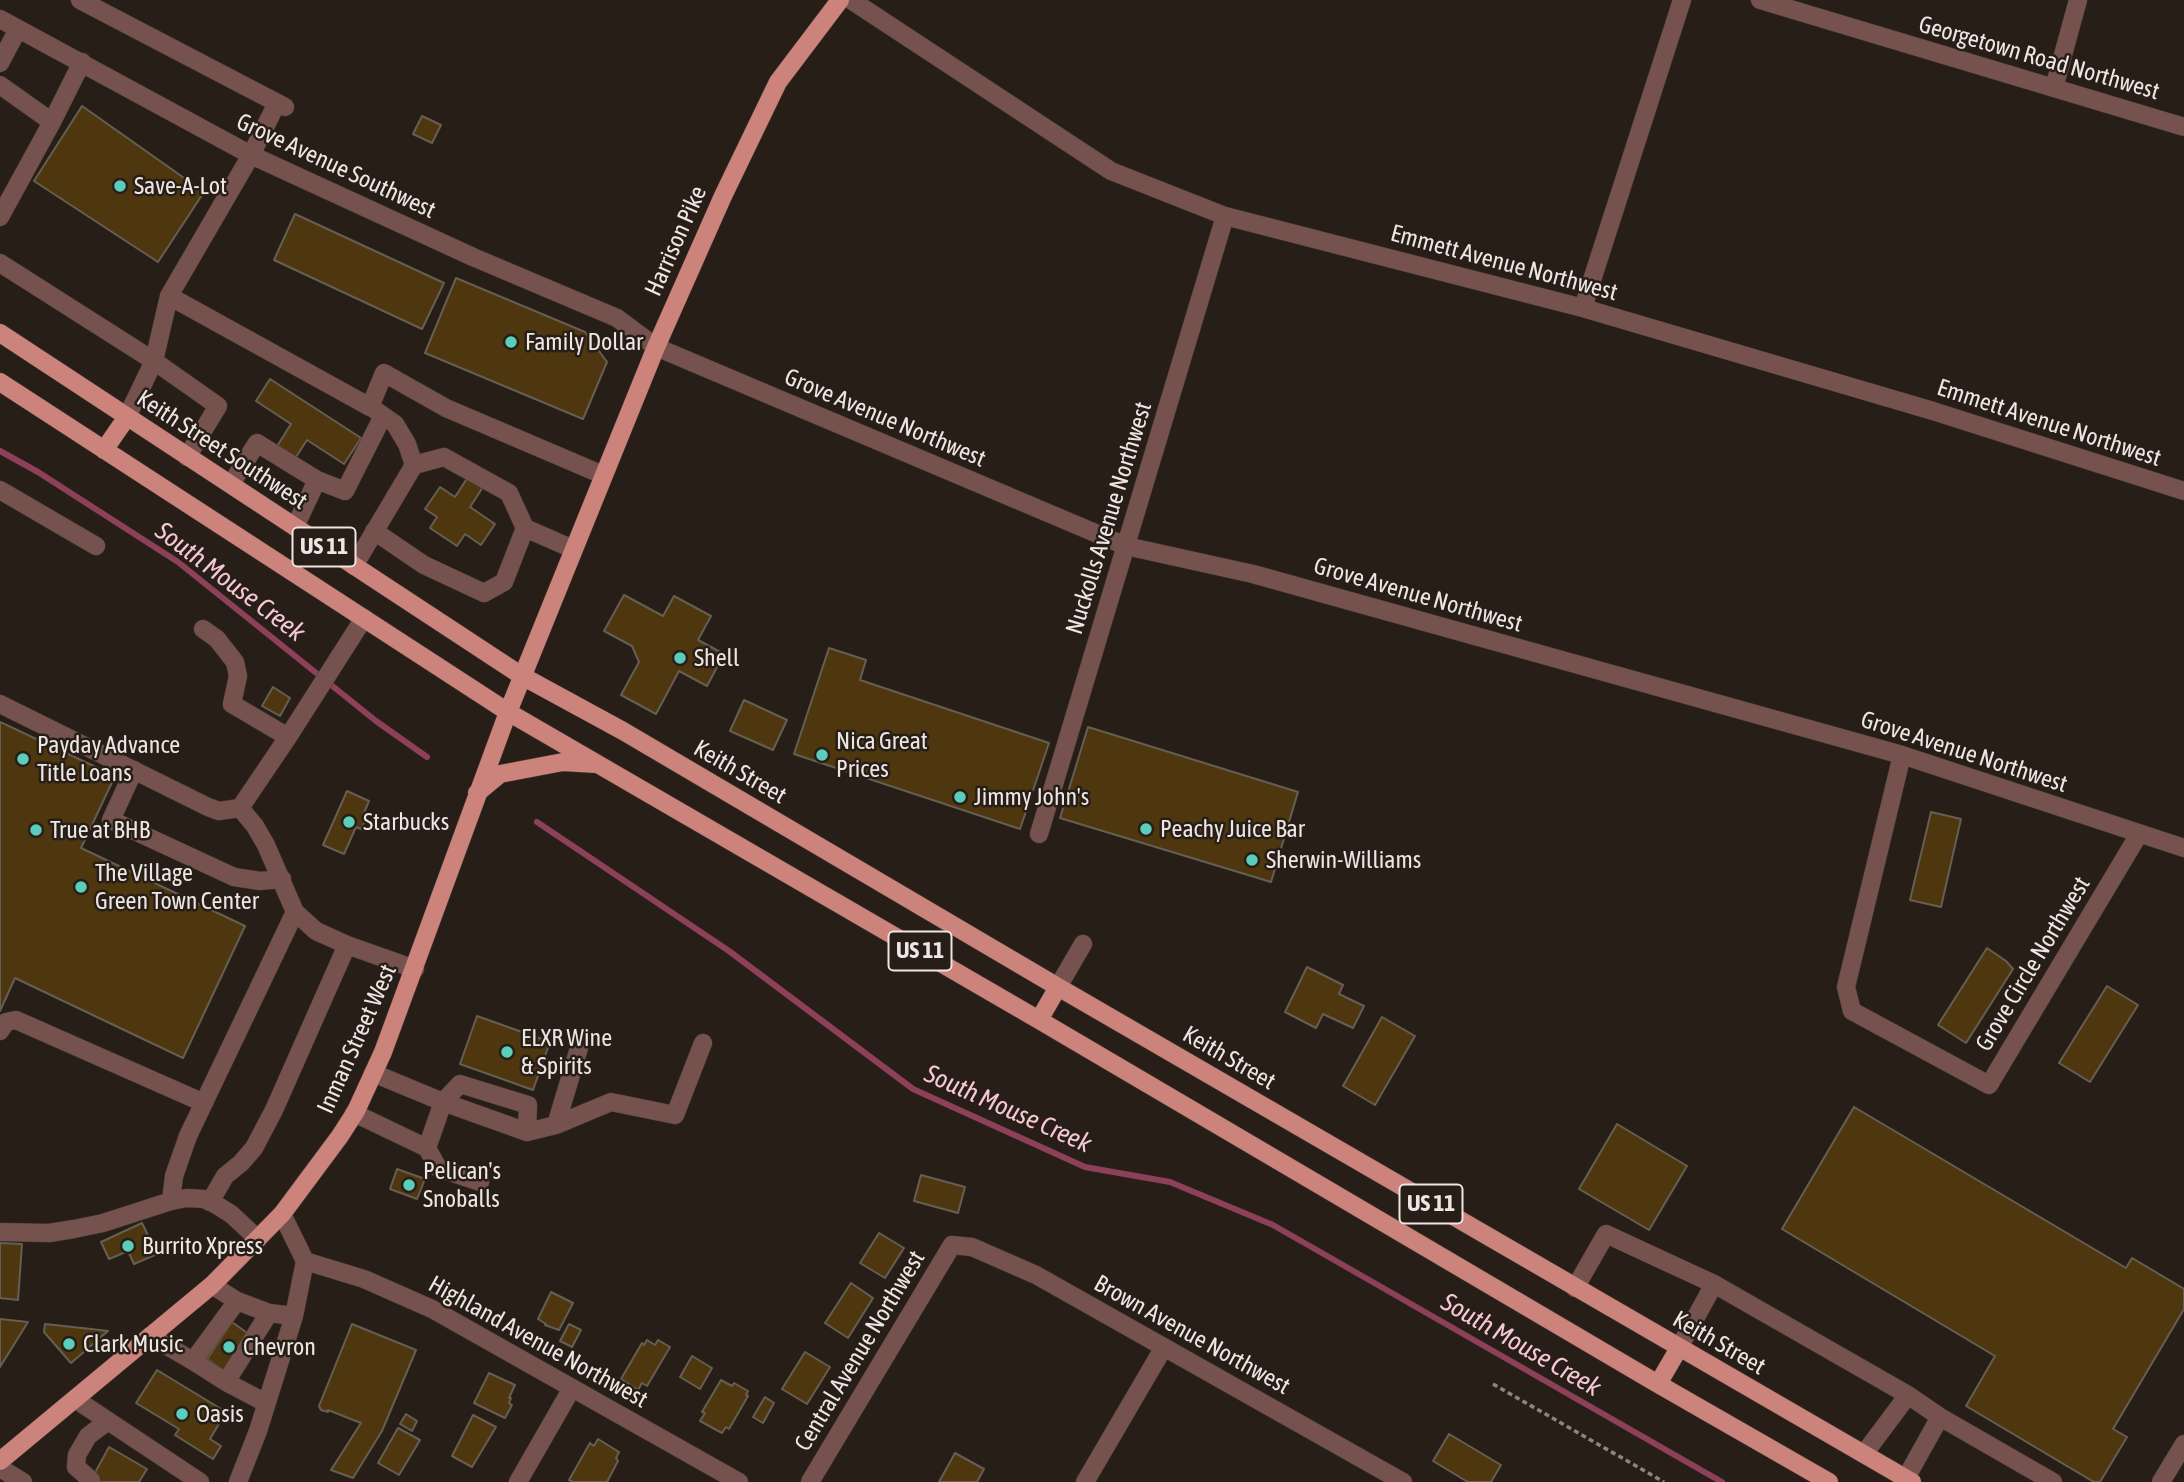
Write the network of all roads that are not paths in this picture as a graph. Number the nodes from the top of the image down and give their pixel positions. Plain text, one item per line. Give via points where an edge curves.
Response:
1 (80, 0) edge
2 (840, 0) edge
3 (850, 0) edge
4 (1682, 0) edge
5 (1759, 0) edge
6 (2078, 0) edge
7 (0, 19) edge
8 (18, 29) junction
9 (82, 62) junction
10 (0, 63) edge
11 (0, 85) edge
12 (2054, 88) junction
13 (52, 122) junction
14 (2184, 127) edge
15 (251, 155) junction
16 (1225, 216) junction
17 (0, 217) edge
18 (0, 263) edge
19 (169, 296) junction
20 (1583, 308) junction
21 (0, 333) edge
22 (656, 347) junction
23 (155, 361) junction
24 (0, 382) edge
25 (377, 411) junction
26 (127, 417) junction
27 (104, 450) junction
28 (187, 457) junction
29 (414, 465) junction
30 (603, 475) junction
31 (317, 480) junction
32 (231, 484) junction
33 (0, 490) edge
34 (2184, 491) edge
35 (295, 527) junction
36 (525, 528) junction
37 (374, 531) junction
38 (1126, 546) junction
39 (96, 547) dead end
40 (573, 549) junction
41 (354, 566) junction
42 (364, 618) junction
43 (202, 629) dead end
44 (522, 676) junction
45 (0, 704) edge
46 (508, 712) junction
47 (288, 737) junction
48 (1902, 755) junction
49 (598, 764) junction
50 (134, 770) junction
51 (477, 793) junction
52 (240, 808) junction
53 (1039, 834) dead end
54 (2140, 834) junction
55 (2184, 848) edge
56 (282, 879) junction
57 (295, 912) junction
58 (1083, 944) dead end
59 (347, 945) junction
60 (415, 969) junction
61 (1058, 987) junction
62 (1039, 1020) junction
63 (0, 1031) edge
64 (704, 1043) dead end
65 (579, 1048) dead end
66 (373, 1073) junction
67 (443, 1102) junction
68 (204, 1103) junction
69 (354, 1113) junction
70 (556, 1125) junction
71 (527, 1132) junction
72 (428, 1148) junction
73 (480, 1182) dead end
74 (171, 1201) junction
75 (210, 1202) junction
76 (282, 1214) junction
77 (0, 1232) edge
78 (258, 1239) junction
79 (951, 1245) joint
80 (305, 1261) junction
81 (212, 1284) junction
82 (1714, 1284) junction
83 (1576, 1288) junction
84 (237, 1301) junction
85 (269, 1313) junction
86 (294, 1316) junction
87 (150, 1336) junction
88 (1164, 1347) junction
89 (1679, 1348) junction
90 (192, 1361) junction
91 (226, 1382) junction
92 (1658, 1384) junction
93 (572, 1388) junction
94 (1908, 1395) junction
95 (75, 1399) junction
96 (266, 1403) junction
97 (1940, 1417) junction
98 (108, 1421) junction
99 (2184, 1444) edge
100 (1864, 1454) junction
101 (0, 1461) edge
102 (0, 1468) edge
103 (91, 1480) dead end
104 (1909, 1480) edge
105 (23, 1482) edge
106 (200, 1482) edge
107 (238, 1482) edge
108 (518, 1482) edge
109 (739, 1482) edge
110 (810, 1482) edge
111 (1085, 1482) edge
112 (1403, 1482) edge
113 (1829, 1482) edge
114 (2053, 1482) edge
115 (2161, 1482) edge

1 - 15 street via 281,105
2 - 22 main road, Harrison Pike via 778,82
3 - 16 street, Emmett Avenue Northwest via 1111,171
4 - 20 street
5 - 12 street, Georgetown Road Northwest
6 - 12 street
7 - 8 street, Grove Avenue Southwest
8 - 9 street, Grove Avenue Southwest
8 - 10 street
9 - 13 street
9 - 15 street, Grove Avenue Southwest
11 - 13 street
12 - 14 street, Georgetown Road Northwest
13 - 17 street
15 - 19 street
15 - 22 street, Grove Avenue Southwest via 617,318
16 - 20 street, Emmett Avenue Northwest
16 - 38 street, Nuckolls Avenue Northwest
18 - 23 street
19 - 23 street
19 - 25 street
20 - 34 street, Emmett Avenue Northwest
21 - 26 main road, Keith Street Southwest / US 11
22 - 30 main road, Harrison Pike
22 - 38 street, Grove Avenue Northwest
23 - 26 street
23 - 28 street via 218,406
24 - 27 main road, US 11
25 - 29 street via 396,424
25 - 30 street via 384,373 446,408
25 - 31 street via 345,491
26 - 27 main road
26 - 28 main road, Keith Street Southwest / US 11
27 - 42 main road, US 11
28 - 32 main road, Keith Street Southwest / US 11
29 - 36 street via 444,457 509,493
29 - 37 street
30 - 40 main road, Harrison Pike
31 - 32 street via 257,443
31 - 35 street
32 - 35 main road, Keith Street Southwest / US 11
33 - 39 street
35 - 41 main road, Keith Street Southwest / US 11
36 - 37 street via 504,582 484,593 424,565
36 - 40 street
37 - 41 street
38 - 48 street, Grove Avenue Northwest via 1253,574
38 - 53 street, Nuckolls Avenue Northwest
40 - 44 main road, Harrison Pike
41 - 44 main road, Keith Street Southwest / US 11
42 - 46 main road, US 11
42 - 47 street
43 - 47 street via 217,639 235,662 238,676 232,704
44 - 46 main road, Harrison Pike
44 - 61 main road, Keith Street / US 11
45 - 50 street
46 - 49 main road, US 11
46 - 51 main road, Inman Street West
47 - 52 street
48 - 54 street, Grove Avenue Northwest
48 - 54 street, Grove Circle Northwest via 1846,987 1852,1012 1989,1085
49 - 51 main road via 563,762 500,774
49 - 62 main road, US 11
50 - 52 street via 219,811
50 - 56 street via 111,820 234,877
51 - 60 main road, Inman Street West
52 - 56 street via 267,845
54 - 55 street, Grove Avenue Northwest
56 - 57 street
57 - 59 street via 316,931
57 - 68 street
58 - 61 street
59 - 60 street
59 - 75 street via 254,1148 225,1176
60 - 66 main road, Inman Street West
61 - 62 main road
61 - 83 main road, Keith Street / US 11
62 - 92 main road, US 11
63 - 68 street via 9,1020 16,1020
64 - 70 street via 675,1115 611,1102
65 - 70 street
66 - 67 street
66 - 69 main road, Inman Street West
67 - 71 street
67 - 71 street via 460,1084 528,1105
67 - 72 street
68 - 74 street via 174,1175
69 - 72 street
69 - 76 main road, Inman Street West
70 - 71 street
72 - 73 street via 438,1168
74 - 75 street
74 - 77 street via 74,1229
75 - 78 street
76 - 78 main road, Inman Street West
76 - 80 street
78 - 81 main road, Inman Street West
79 - 88 street, Brown Avenue Northwest via 972,1247 1036,1275
79 - 110 street, Central Avenue Northwest
80 - 86 street
80 - 93 street, Highland Avenue Northwest via 364,1279 432,1309
81 - 84 street
81 - 87 main road, Inman Street West
82 - 83 street via 1606,1234
82 - 89 street
82 - 94 street
83 - 89 main road, Keith Street / US 11
84 - 85 street
84 - 90 street
85 - 86 street
85 - 91 street
86 - 96 street
87 - 90 street
87 - 95 main road, Inman Street West
88 - 111 street
88 - 112 street, Brown Avenue Northwest
89 - 92 main road
89 - 100 main road, Keith Street / US 11
90 - 91 street
91 - 96 street
92 - 113 main road, US 11
93 - 108 street
93 - 109 street, Highland Avenue Northwest
94 - 97 street
94 - 100 street
95 - 98 street
95 - 101 main road, Inman Street West
96 - 107 street
97 - 104 street
97 - 114 street
98 - 103 street via 88,1436 77,1455 76,1467
98 - 106 street
99 - 115 street
100 - 104 main road, Keith Street / US 11
102 - 105 street

